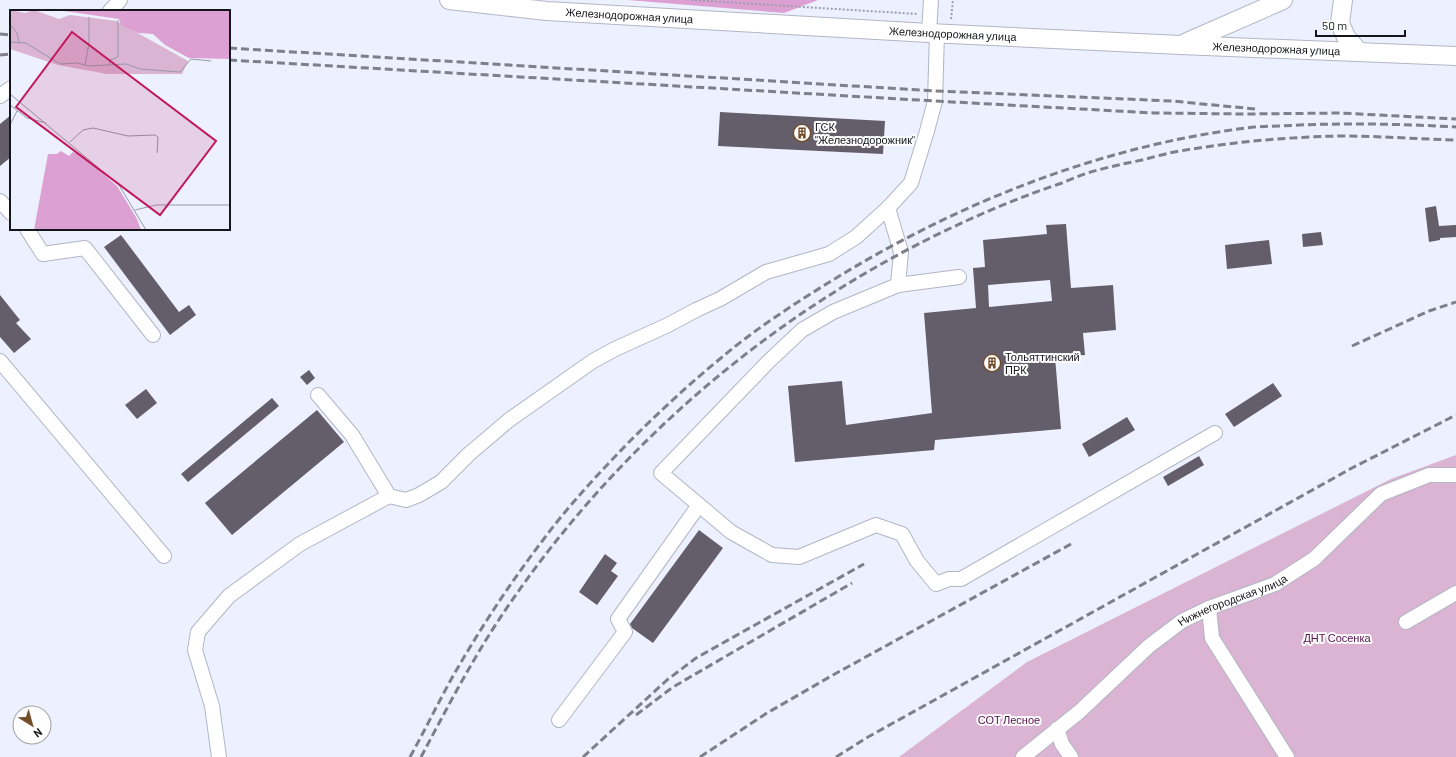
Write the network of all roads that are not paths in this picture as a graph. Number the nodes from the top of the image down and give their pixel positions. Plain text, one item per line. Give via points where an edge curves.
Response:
1 (120, 0) edge
2 (449, 0) edge
3 (931, 0) edge
4 (1283, 0) edge
5 (1344, 0) edge
6 (111, 10) edge
7 (932, 28) junction
8 (1181, 45) junction
9 (1359, 52) junction
10 (1456, 56) edge
11 (10, 89) edge
12 (0, 96) edge
13 (0, 200) edge
14 (888, 208) junction
15 (10, 212) edge
16 (29, 230) edge
17 (959, 277) dead end
18 (898, 285) junction
19 (153, 335) dead end
20 (0, 361) edge
21 (318, 395) dead end
22 (1215, 433) dead end
23 (1456, 475) edge
24 (389, 496) junction
25 (699, 505) junction
26 (164, 556) dead end
27 (1456, 593) edge
28 (1209, 608) junction
29 (1406, 622) dead end
30 (559, 720) dead end
31 (1057, 729) junction
32 (219, 757) edge
33 (1023, 757) edge
34 (1071, 757) edge
35 (1287, 757) edge

1 - 6 street
2 - 7 main road, Железнодорожная улица via 547,11
3 - 7 street
4 - 8 main road
5 - 9 main road via 1340,23 1346,37
7 - 8 main road, Железнодорожная улица
7 - 14 street via 935,101 911,183
8 - 9 main road, Железнодорожная улица
9 - 10 main road, Железнодорожная улица
11 - 12 street
13 - 15 street
14 - 18 street via 901,252
14 - 24 street via 856,237 829,254 766,272 720,299 604,355 509,420 441,482 406,500
16 - 19 street via 43,254 85,248
17 - 18 street
18 - 25 street via 832,312 802,330 661,473
20 - 26 street
21 - 24 street via 352,435
22 - 25 street via 961,579 936,584 917,561 902,534 876,526 799,557 772,555 731,532
23 - 28 street, Нижнегородская улица via 1429,476 1381,494 1314,559 1275,584
24 - 32 street via 300,544 230,596 198,632 195,650 212,706
25 - 30 street via 618,619 625,632
27 - 29 street
28 - 31 street, Нижнегородская улица via 1182,621 1149,646 1079,712
28 - 35 street via 1212,638
31 - 33 street, Нижнегородская улица
31 - 34 street via 1062,744

